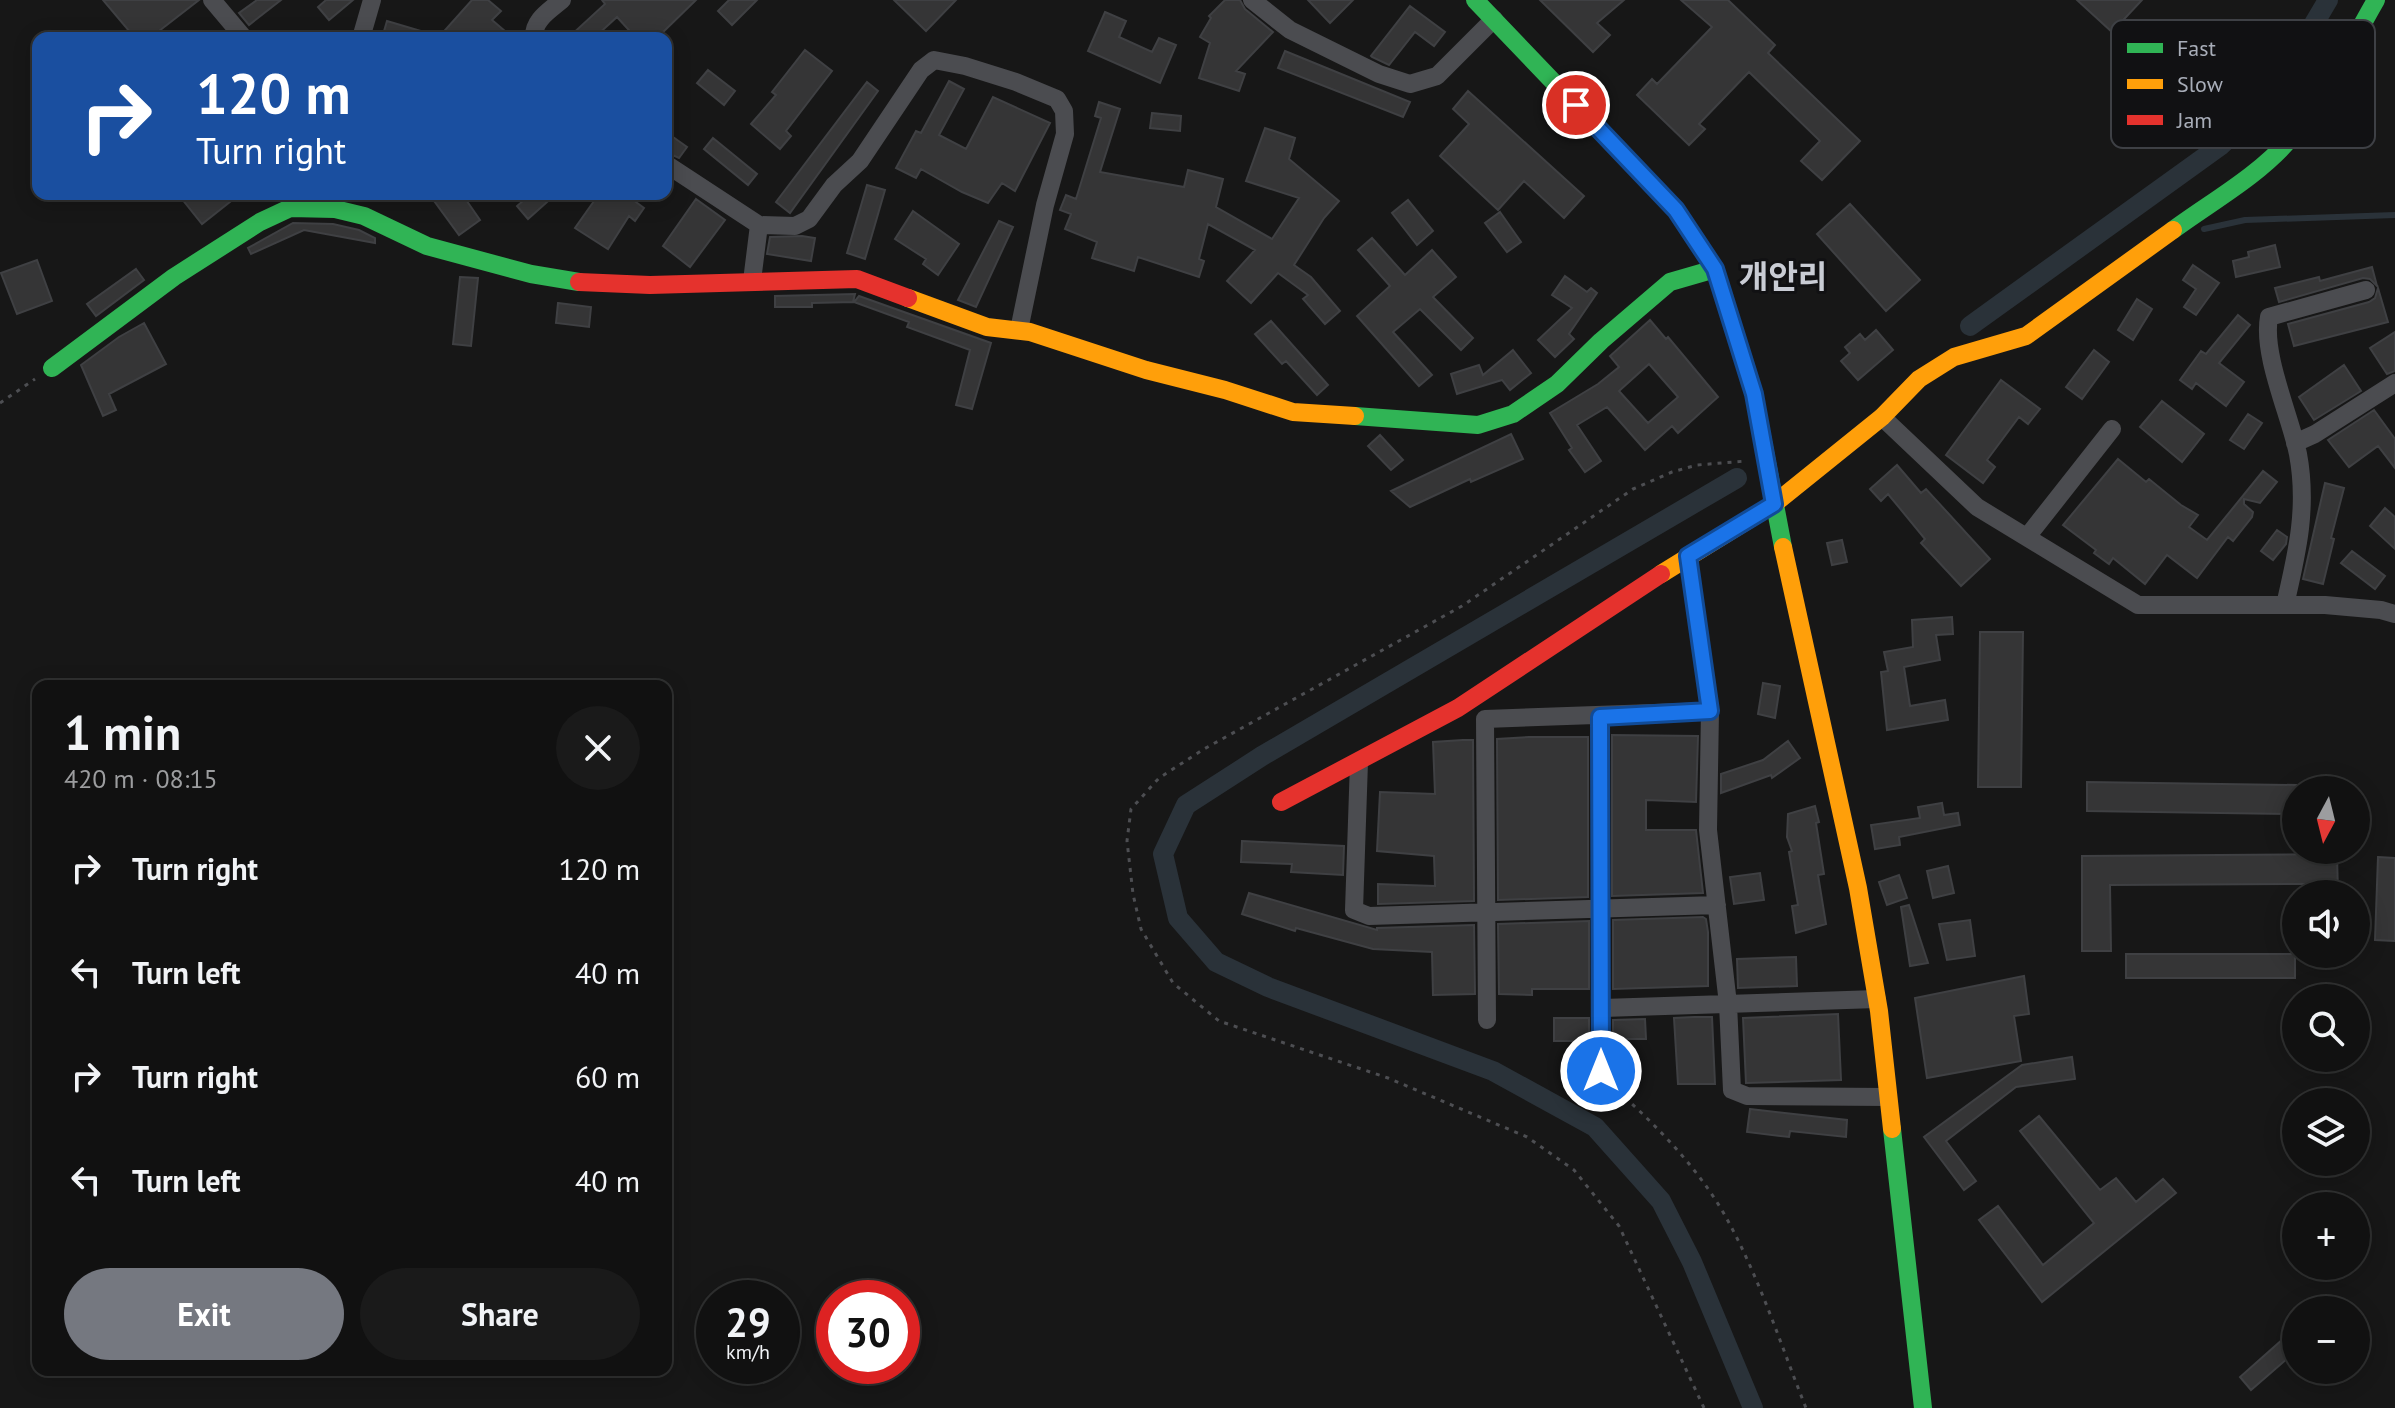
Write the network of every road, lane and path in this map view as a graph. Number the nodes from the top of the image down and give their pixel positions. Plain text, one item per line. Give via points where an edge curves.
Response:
1 (212, 0) edge
2 (372, 0) edge
3 (562, 0) edge
4 (1252, 0) edge
5 (1475, 0) edge
6 (2376, 0) edge
7 (1494, 19) junction
8 (2364, 20) edge
9 (239, 32) edge
10 (363, 32) edge
11 (533, 32) edge
12 (2280, 148) edge
13 (672, 168) edge
14 (332, 201) edge
15 (759, 225) junction
16 (1715, 269) junction
17 (752, 281) junction
18 (2366, 290) dead end
19 (1019, 330) junction
20 (52, 368) joint
21 (2395, 383) edge
22 (0, 403) edge
23 (1882, 417) junction
24 (2112, 429) dead end
25 (2295, 443) junction
26 (1765, 454) junction
27 (1774, 504) junction
28 (2027, 537) junction
29 (1688, 556) junction
30 (2285, 605) junction
31 (2395, 614) edge
32 (1710, 711) junction
33 (1600, 717) junction
34 (1359, 762) junction
35 (1281, 802) dead end
36 (1717, 905) junction
37 (1601, 910) junction
38 (1485, 911) junction
39 (1877, 999) junction
40 (1728, 1004) junction
41 (1603, 1008) junction
42 (1487, 1020) dead end
43 (1606, 1077) joint
44 (1888, 1097) junction
45 (1704, 1408) edge
46 (1806, 1408) edge
47 (1923, 1408) edge

1 - 9 street
2 - 10 street
3 - 11 street
4 - 7 street via 1290,30 1410,84 1437,76
5 - 7 street
6 - 8 street
7 - 16 street via 1676,210
12 - 23 street via 2026,336 1954,357 1919,379
13 - 15 street
14 - 17 street via 427,246 558,278 650,285
14 - 20 street via 290,208 260,222 174,277
15 - 17 street
15 - 19 street via 795,226 809,219 860,161 921,70 934,60 1030,88 1057,99 1064,111 1065,134
16 - 19 street via 1670,282 1557,384 1513,414 1478,425 1293,412
16 - 26 street via 1754,394
17 - 19 street via 857,279 987,327
18 - 25 street via 2269,317 2268,342
20 - 22 path
21 - 25 street
23 - 27 street
23 - 28 street via 1977,507
24 - 28 street
25 - 30 street via 2304,509
26 - 27 street
26 - 45 path via 1744,463 1697,465 1633,489 1462,606 1204,749 1159,778 1131,809 1127,841 1141,929 1173,983 1219,1021 1388,1078 1527,1137 1574,1170 1619,1226
27 - 29 street
27 - 39 street via 1858,888
28 - 30 street via 2138,605
29 - 32 street
29 - 34 street via 1458,708
30 - 31 street
32 - 33 street
32 - 36 street via 1708,830
33 - 37 street
33 - 38 street via 1485,719
34 - 35 street
34 - 38 street via 1354,910 1369,916
36 - 37 street
36 - 40 street
37 - 38 street
37 - 41 street
38 - 42 street
39 - 40 street
39 - 44 street
40 - 41 street
40 - 44 street via 1732,1090 1747,1096
41 - 43 street
43 - 46 path via 1690,1165 1722,1211
44 - 47 street

